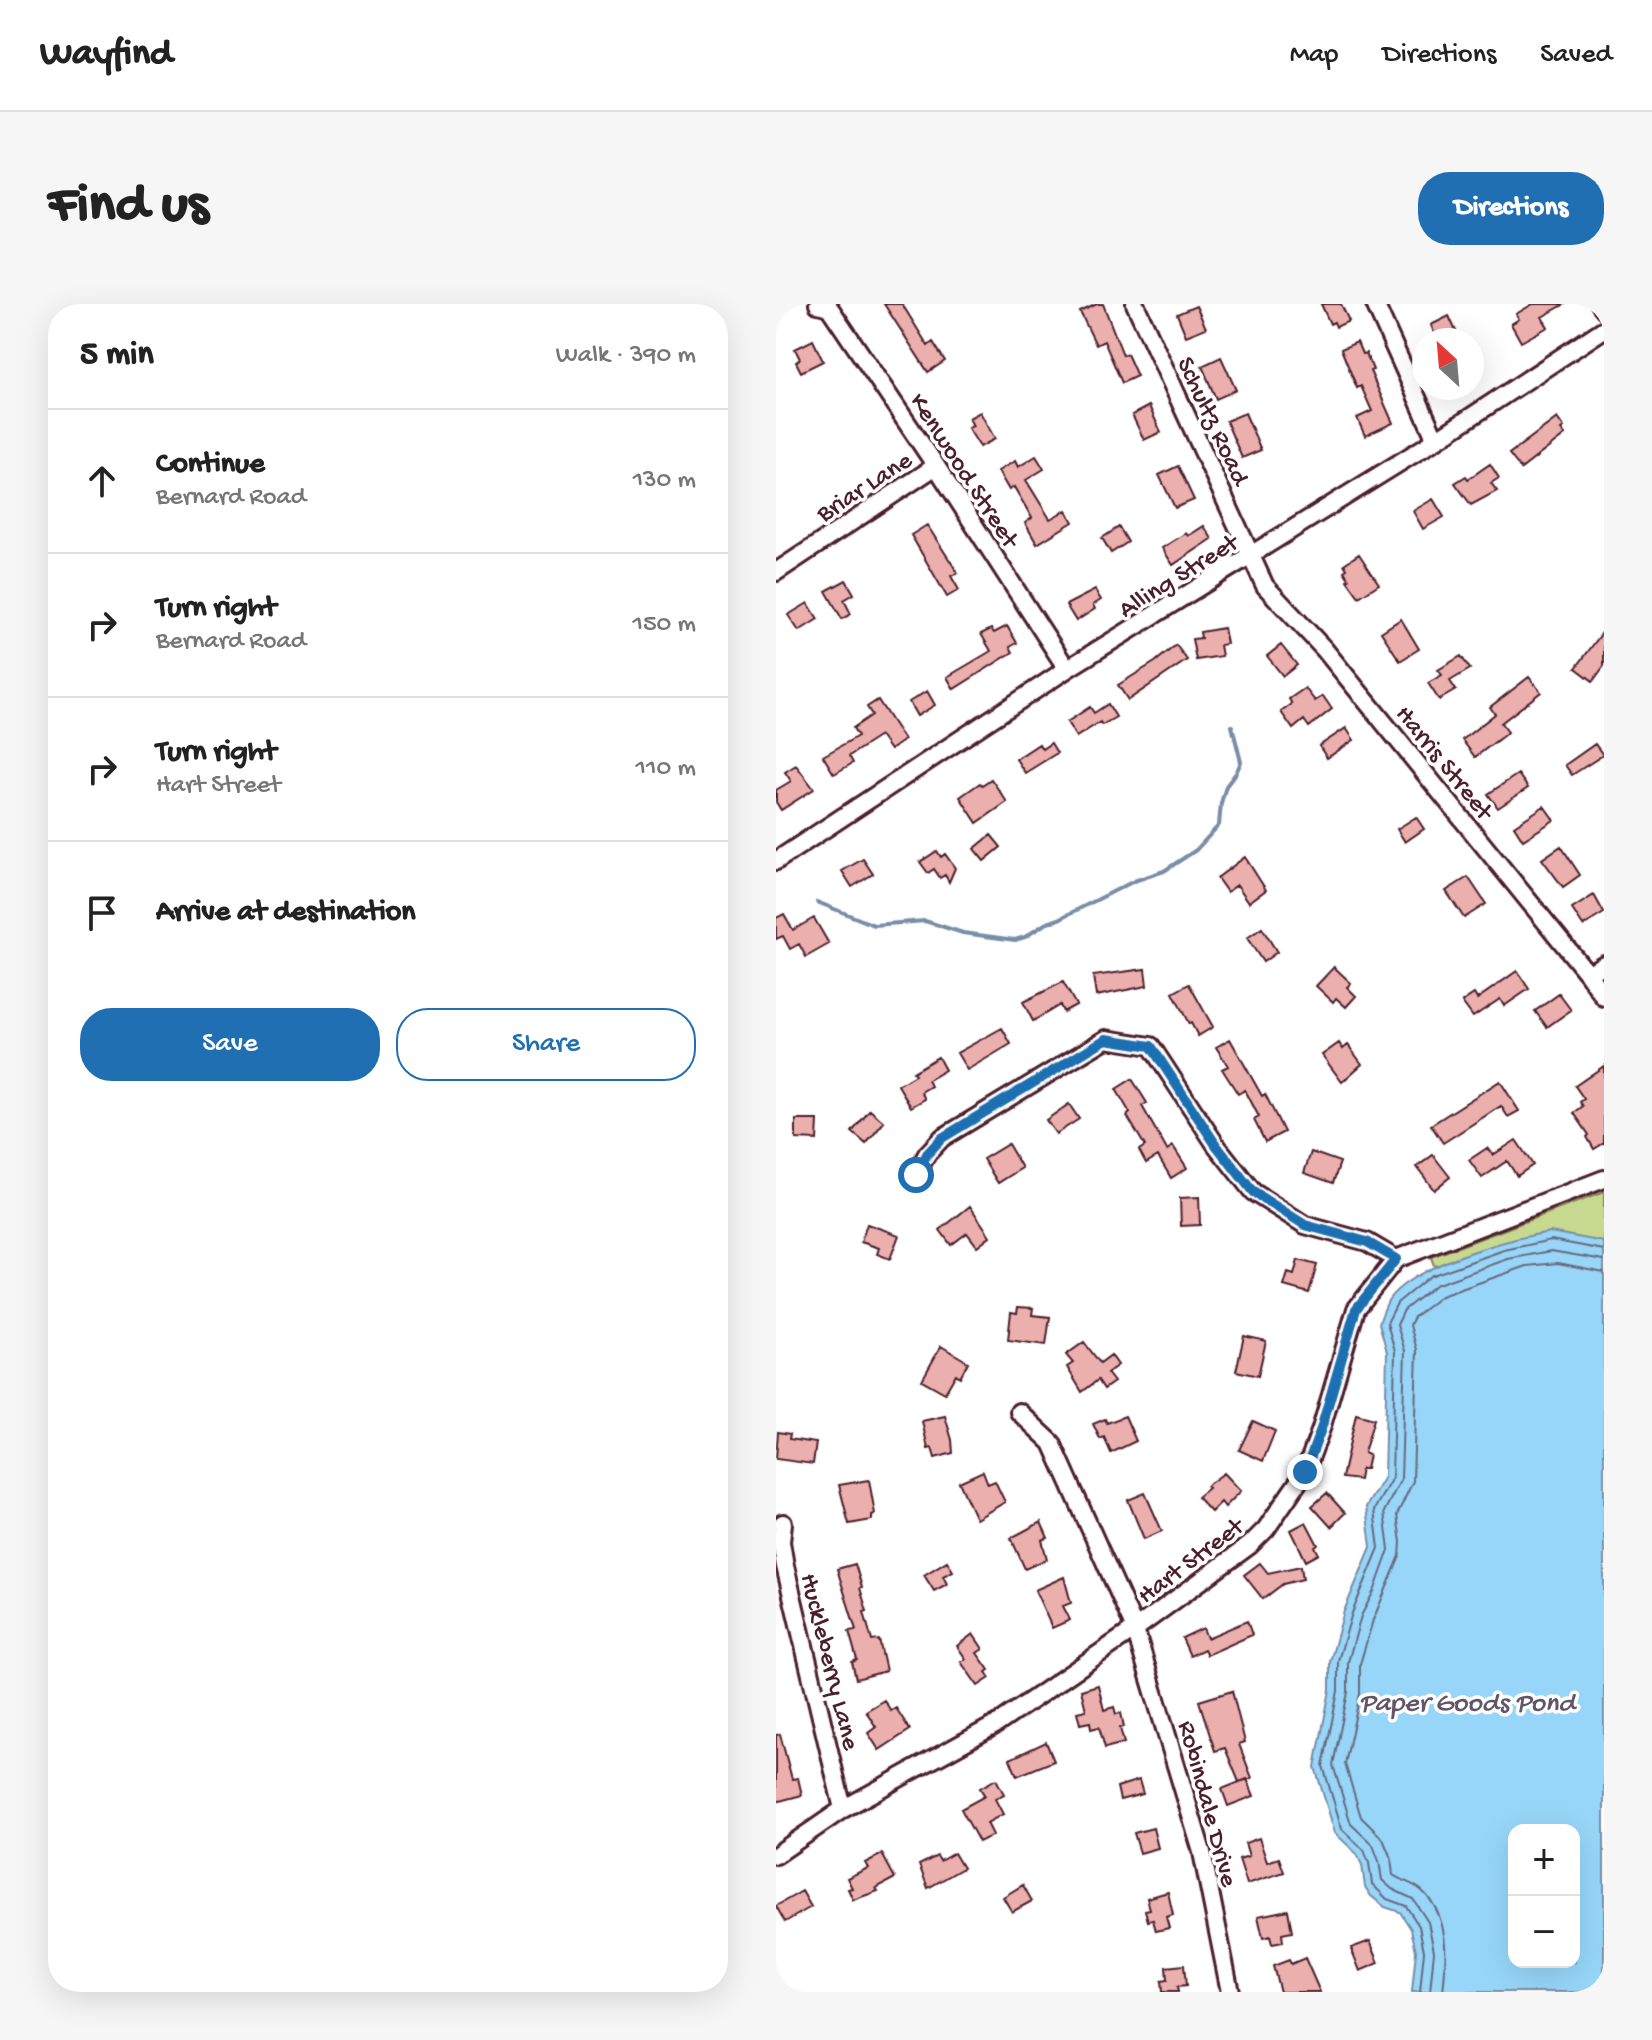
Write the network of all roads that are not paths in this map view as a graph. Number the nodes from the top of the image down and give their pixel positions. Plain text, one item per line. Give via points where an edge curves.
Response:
1 (818, 304) edge
2 (1135, 304) edge
3 (1375, 304) edge
4 (1600, 304) edge
5 (1604, 309) edge
6 (1604, 329) edge
7 (1436, 440) junction
8 (936, 466) junction
9 (1252, 556) junction
10 (776, 572) edge
11 (1067, 669) junction
12 (776, 861) edge
13 (1604, 964) edge
14 (1588, 974) junction
15 (1604, 997) edge
16 (916, 1175) dead end
17 (1604, 1179) edge
18 (1396, 1259) junction
19 (1019, 1412) dead end
20 (783, 1523) dead end
21 (1135, 1629) junction
22 (843, 1809) junction
23 (776, 1855) edge
24 (1230, 1992) edge

1 - 8 street, Kenwood Street via 829,307
2 - 9 street, Schultz Road
3 - 7 street
4 - 5 street
6 - 7 street, Alling Street
7 - 9 street, Alling Street
8 - 10 street, Briar Lane
8 - 11 street, Kenwood Street
9 - 11 street, Alling Street
9 - 14 street, Harris Street via 1265,586 1324,649
11 - 12 street, Alling Street
13 - 14 street
14 - 15 street, Harris Street
16 - 18 street via 942,1138 1106,1039 1151,1046 1253,1192 1305,1225 1367,1242
17 - 18 street
18 - 21 street, Hart Street via 1356,1309 1305,1472 1278,1513 1250,1545
19 - 21 street, Robindale Drive via 1052,1443
20 - 22 street, Huckleberry Lane via 785,1566
21 - 22 street, Hart Street via 997,1724
21 - 24 street, Robindale Drive via 1202,1852
22 - 23 street, Hart Street

